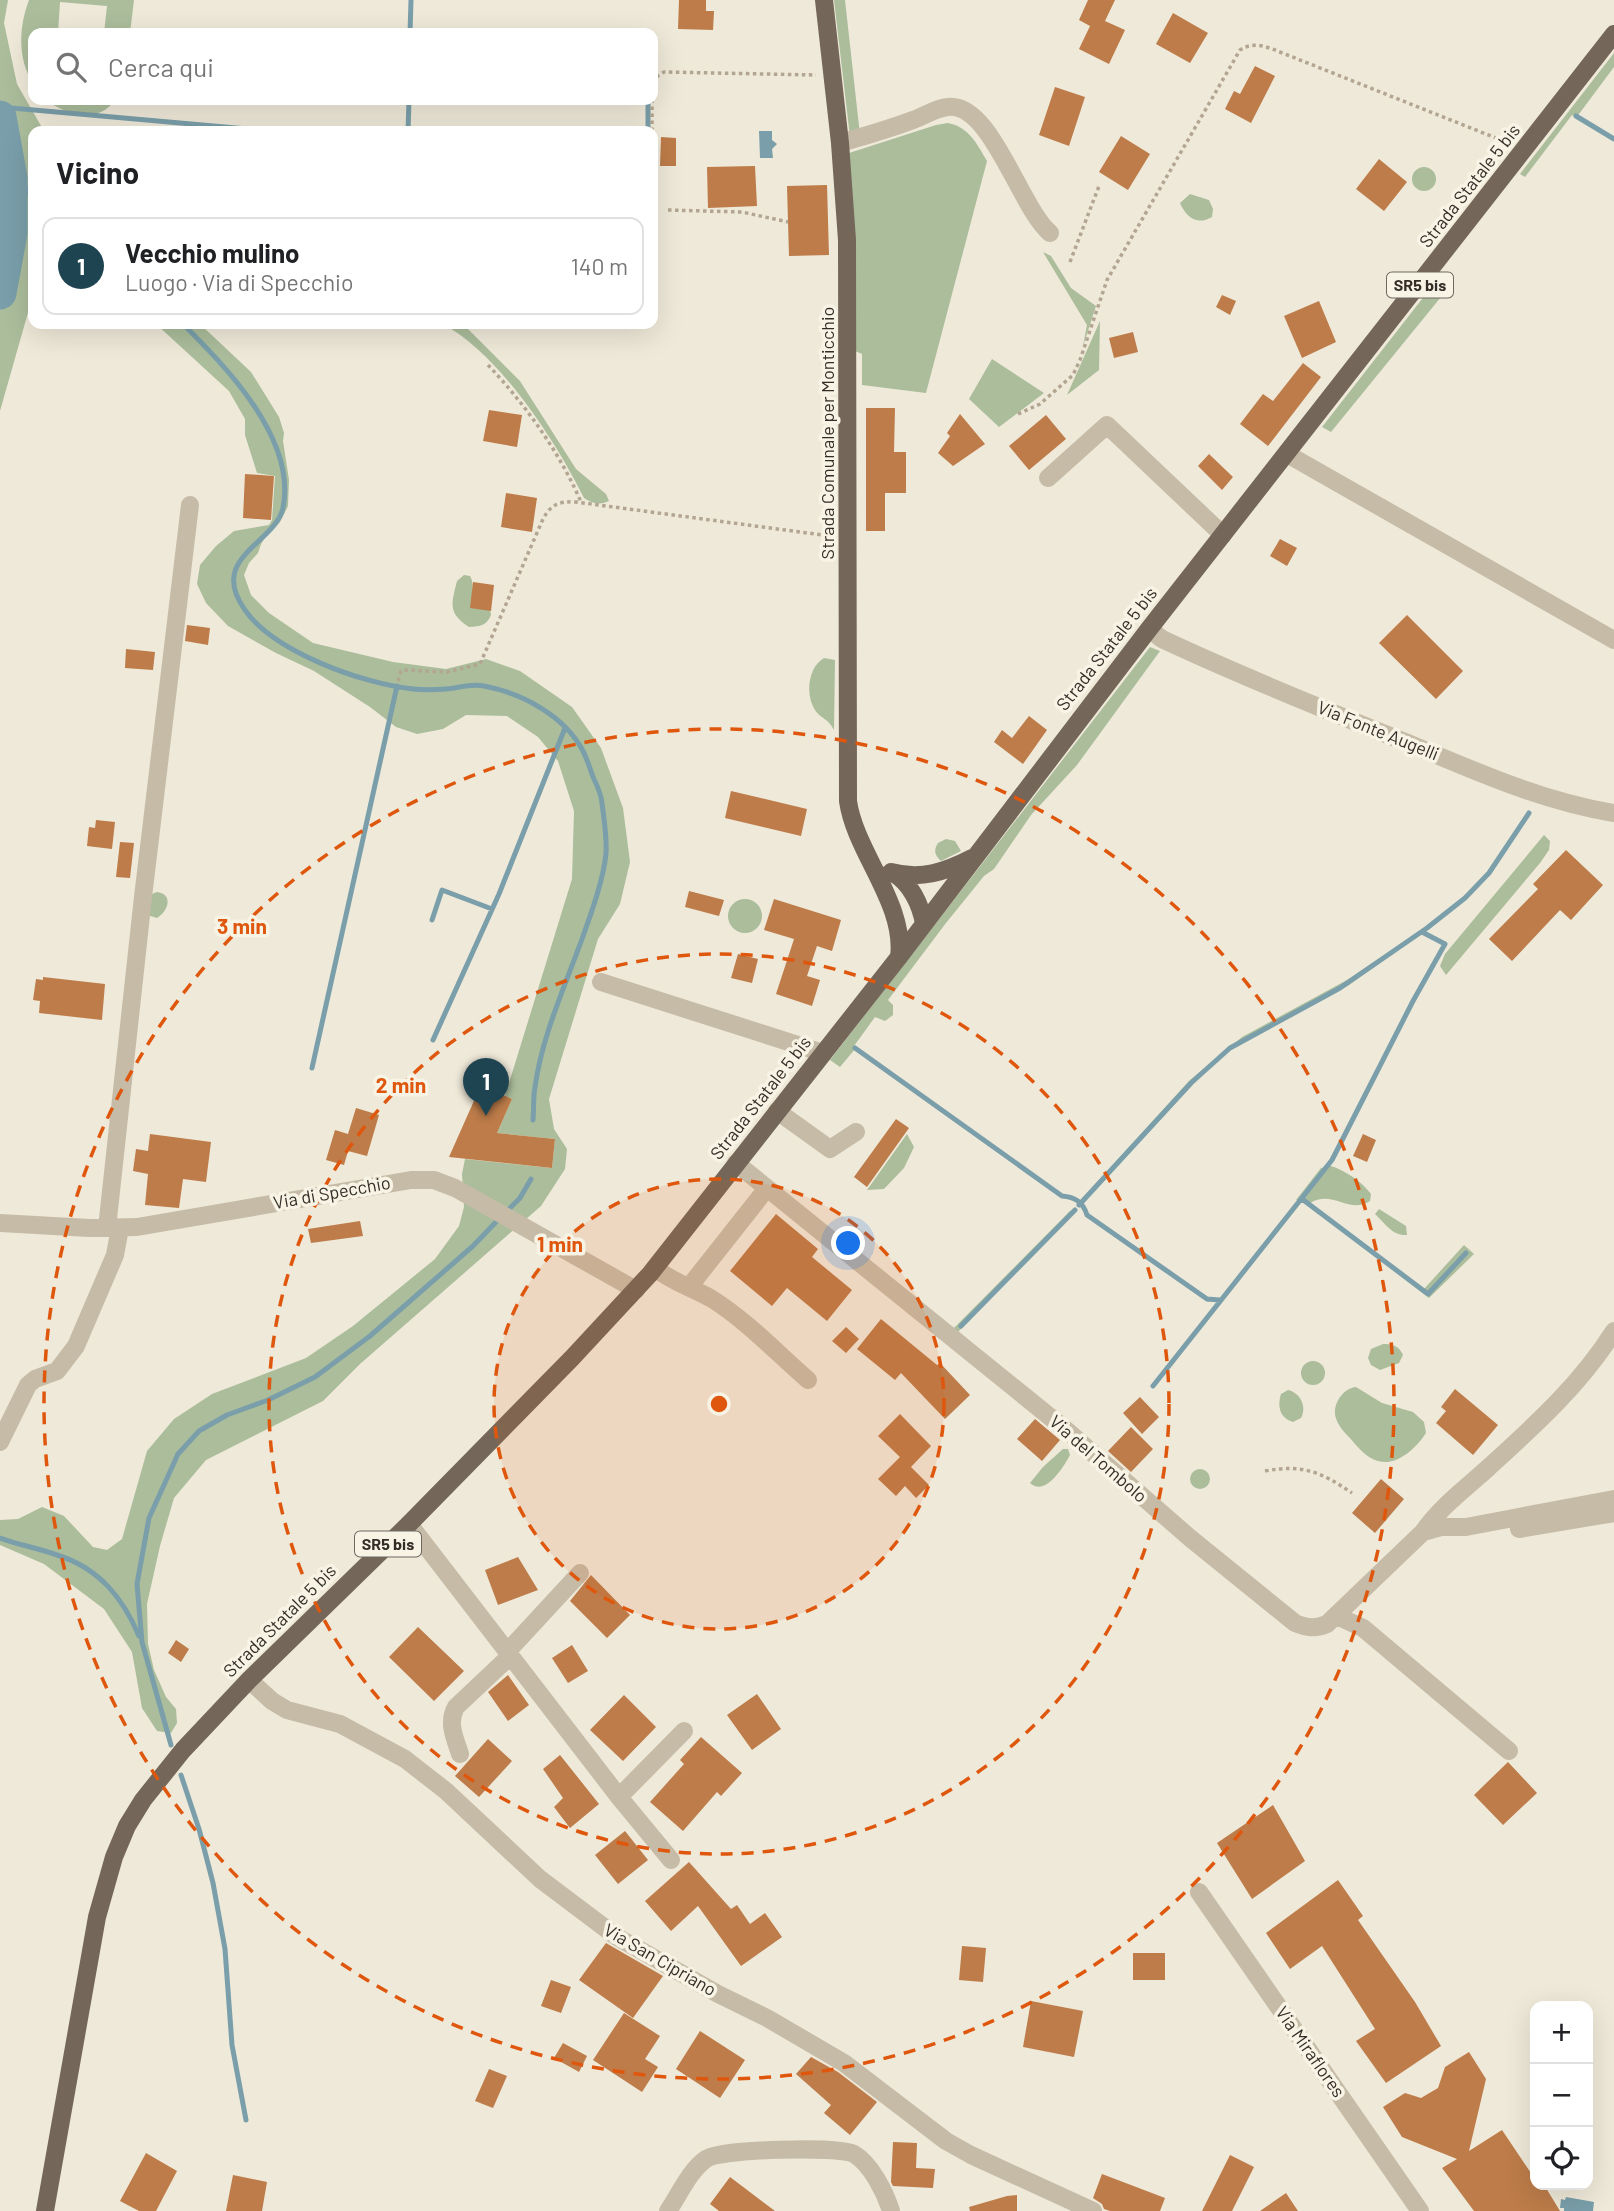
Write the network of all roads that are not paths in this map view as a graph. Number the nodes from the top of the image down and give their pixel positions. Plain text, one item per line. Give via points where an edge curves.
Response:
1 (824, 0) edge
2 (1614, 34) edge
3 (840, 143) junction
4 (1050, 233) dead end
5 (1287, 454) junction
6 (1048, 478) dead end
7 (190, 505) dead end
8 (1223, 535) junction
9 (1149, 629) junction
10 (1614, 640) edge
11 (1614, 813) edge
12 (975, 857) junction
13 (872, 861) junction
14 (891, 872) junction
15 (885, 894) junction
16 (924, 923) junction
17 (899, 957) junction
18 (601, 982) dead end
19 (823, 1053) junction
20 (777, 1111) junction
21 (856, 1132) dead end
22 (736, 1163) junction
23 (760, 1197) dead end
24 (0, 1223) edge
25 (113, 1228) junction
26 (655, 1268) junction
27 (689, 1287) junction
28 (636, 1290) junction
29 (1614, 1331) edge
30 (808, 1380) dead end
31 (0, 1442) edge
32 (1614, 1499) edge
33 (1614, 1513) edge
34 (409, 1524) junction
35 (1466, 1527) junction
36 (1423, 1532) junction
37 (580, 1573) dead end
38 (1337, 1616) junction
39 (509, 1654) junction
40 (249, 1681) junction
41 (684, 1731) dead end
42 (1509, 1751) dead end
43 (460, 1754) dead end
44 (619, 1797) junction
45 (671, 1860) dead end
46 (1199, 1892) dead end
47 (45, 2211) edge
48 (668, 2211) edge
49 (891, 2211) edge
50 (1093, 2211) edge
51 (1420, 2211) edge

1 - 3 main road, Strada Comunale per Monticchio
2 - 5 main road, Strada Statale 5 bis / SR5 bis
3 - 4 street via 941,108 963,110 982,125 1035,216
3 - 13 main road, Strada Comunale per Monticchio via 849,285 848,801 854,829
5 - 8 main road, Strada Statale 5 bis / SR5 bis
5 - 10 street
6 - 8 street via 1107,425
7 - 25 street via 143,897
8 - 9 main road, Strada Statale 5 bis / SR5 bis
9 - 11 street, Via Fonte Augelli via 1162,639 1296,698 1519,788
9 - 12 main road, Strada Statale 5 bis / SR5 bis
12 - 14 main road via 928,875
12 - 16 main road, Strada Statale 5 bis / SR5 bis
13 - 14 main road
13 - 15 main road, Strada Comunale per Monticchio
14 - 16 main road via 911,891
15 - 16 main road, Strada Comunale per Monticchio via 904,919
15 - 17 main road, Strada Comunale per Monticchio via 899,935
16 - 17 main road, Strada Statale 5 bis / SR5 bis
17 - 19 main road, Strada Statale 5 bis / SR5 bis
18 - 19 street
19 - 20 main road, Strada Statale 5 bis / SR5 bis
20 - 21 street via 830,1149
20 - 22 main road, Strada Statale 5 bis / SR5 bis
22 - 26 main road, Strada Statale 5 bis / SR5 bis
22 - 38 street, Via del Tombolo via 1065,1429 1286,1618 1319,1628
23 - 27 street
24 - 25 street, Via di Specchio
25 - 28 street, Via di Specchio via 430,1179
25 - 31 street via 116,1255 76,1346 57,1371 28,1385
26 - 27 street
26 - 28 main road, Strada Statale 5 bis / SR5 bis
27 - 30 street via 731,1312
28 - 34 main road, Strada Statale 5 bis / SR5 bis
29 - 36 street, Via del Tombolo via 1578,1381
32 - 35 street
33 - 35 street via 1483,1534
34 - 39 street
34 - 40 main road, Strada Statale 5 bis / SR5 bis
35 - 36 street
36 - 38 street, Via del Tombolo
37 - 39 street
38 - 42 street via 1363,1628
39 - 43 street via 452,1715
39 - 44 street
40 - 47 main road, Strada Statale 5 bis / SR5 bis via 160,1776 127,1826 114,1857 91,1945
40 - 50 street, Via San Cipriano via 280,1706 340,1724 405,1759 446,1791 540,1880 617,1937 817,2046 946,2141
41 - 44 street
44 - 45 street
46 - 51 street, Via Miraflores
48 - 49 street via 711,2156 829,2149 851,2152 861,2159

